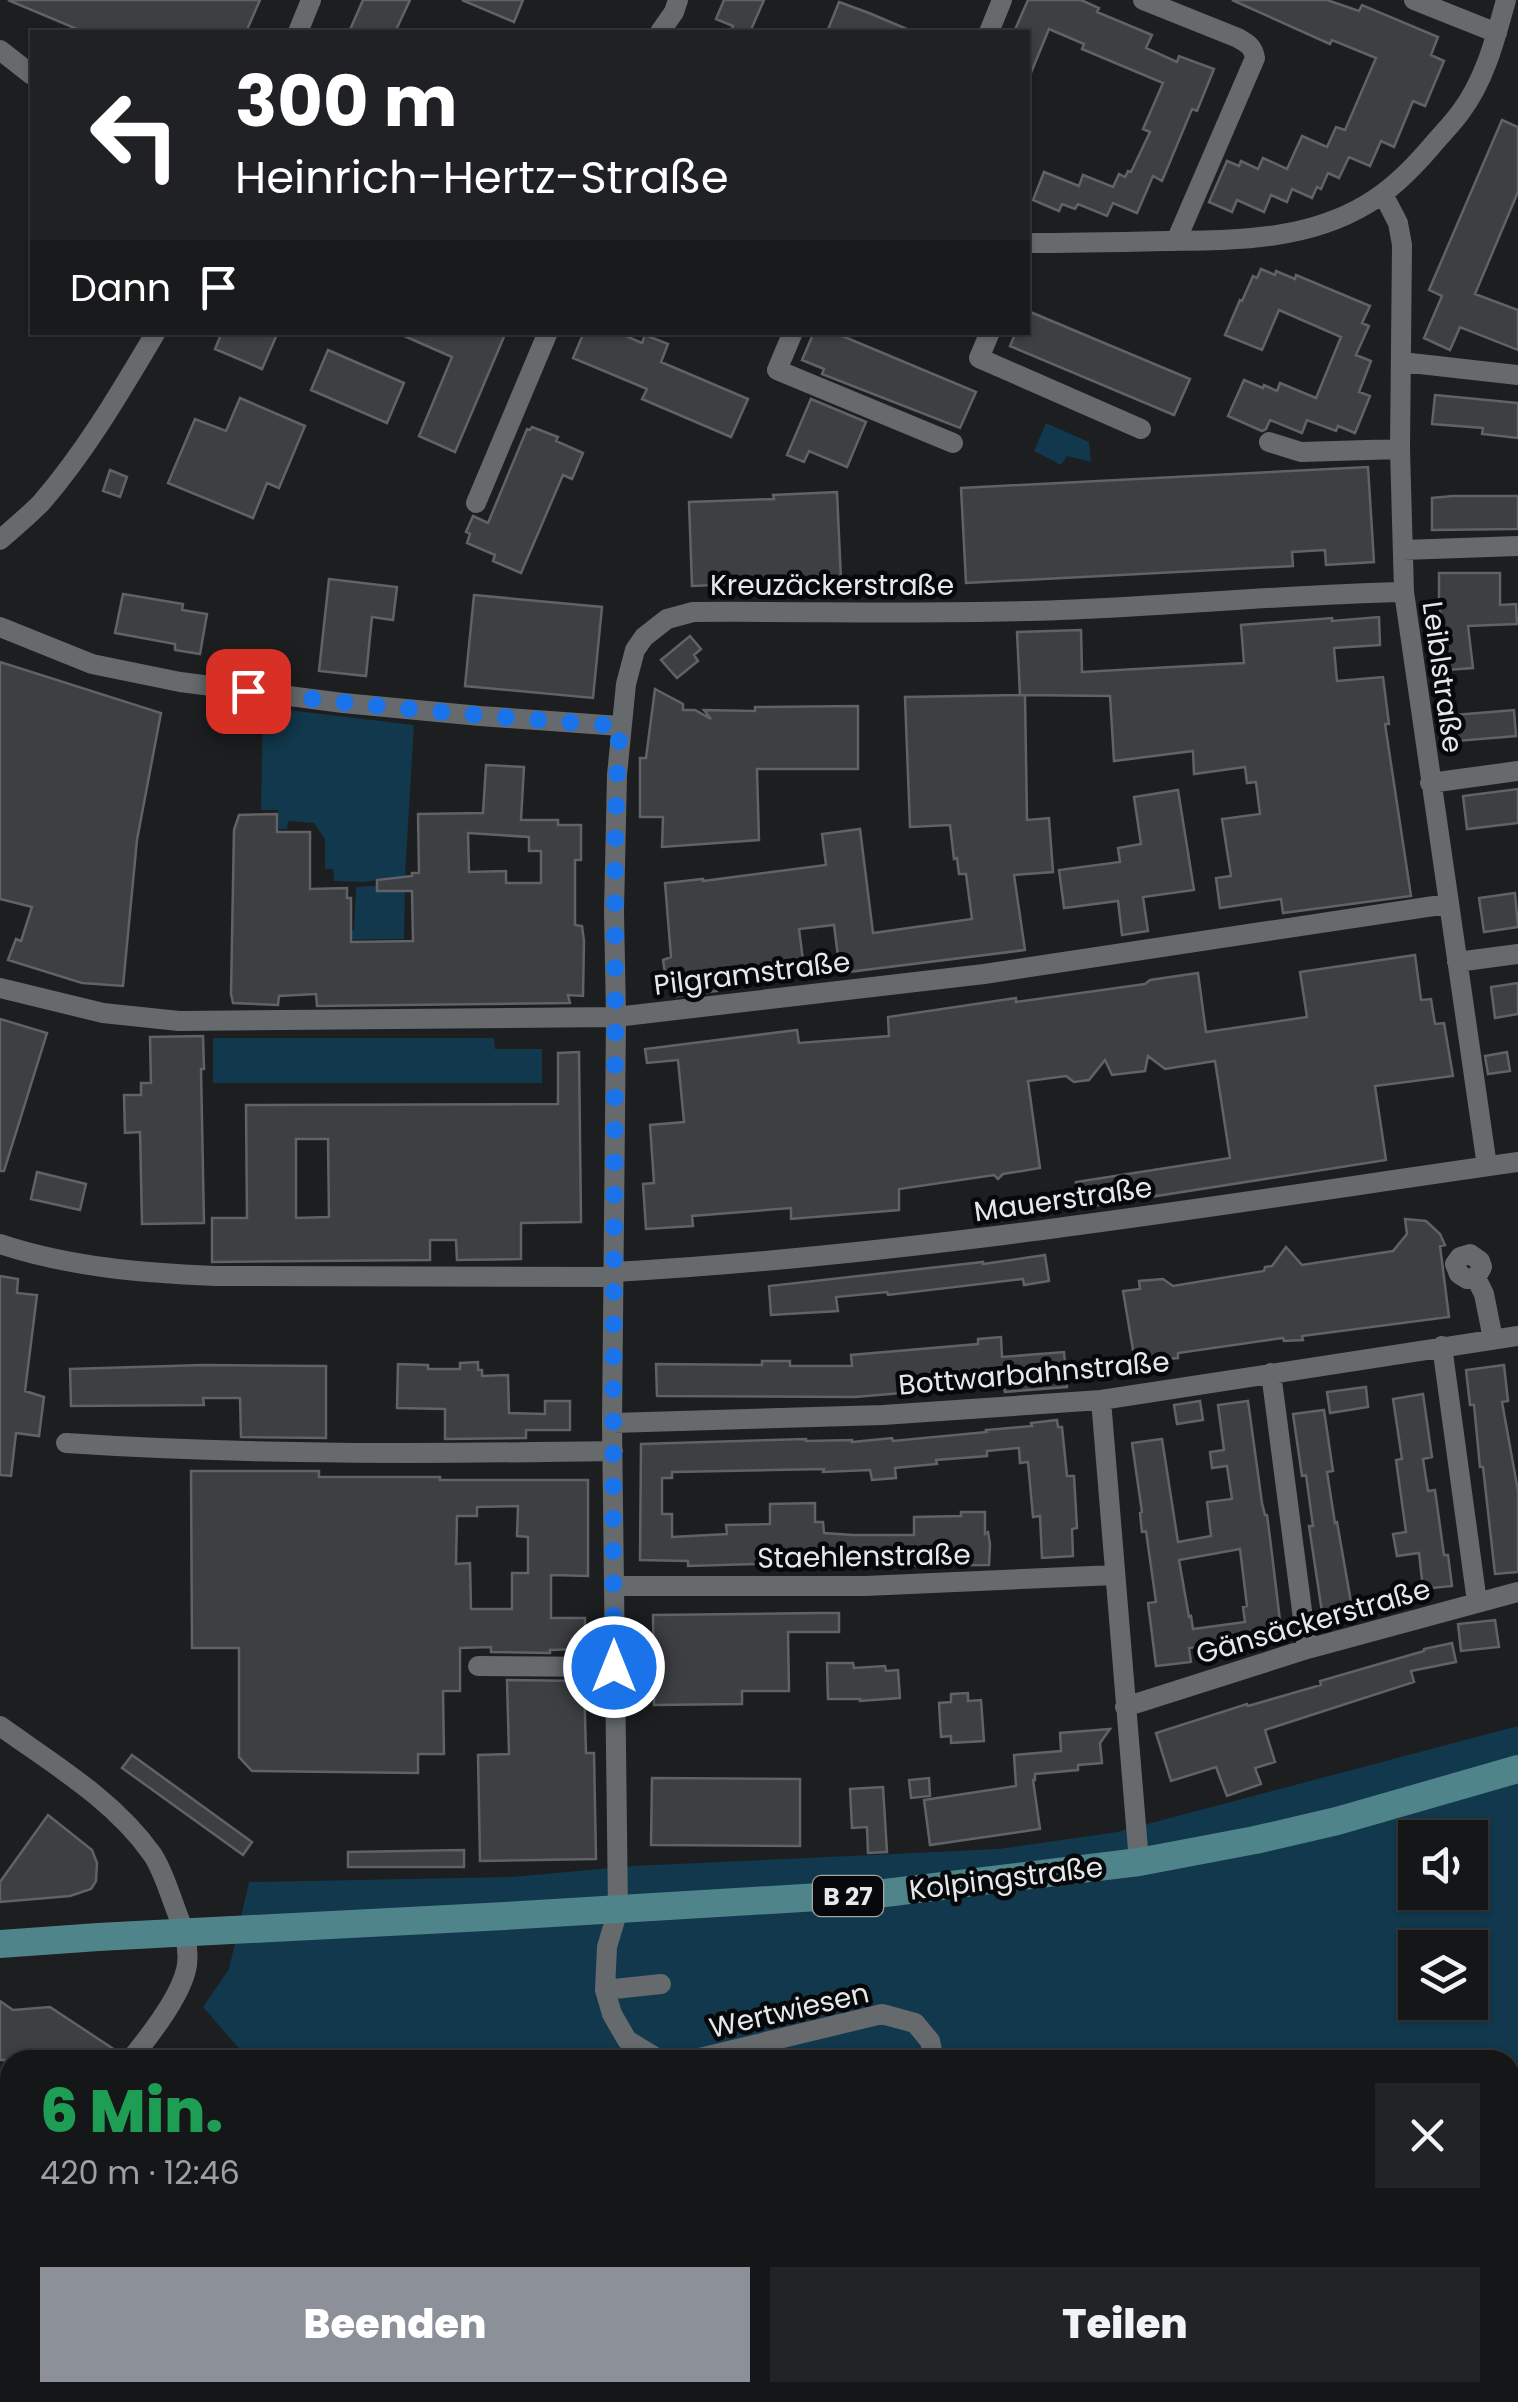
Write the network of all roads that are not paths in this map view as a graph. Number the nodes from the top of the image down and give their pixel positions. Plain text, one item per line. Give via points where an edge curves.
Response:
1 (311, 0) edge
2 (678, 0) edge
3 (1002, 0) edge
4 (1143, 0) edge
5 (1414, 0) edge
6 (1506, 0) edge
7 (299, 30) edge
8 (661, 30) edge
9 (990, 30) edge
10 (1497, 33) junction
11 (0, 47) edge
12 (30, 59) edge
13 (30, 73) edge
14 (1383, 194) junction
15 (1176, 241) junction
16 (1030, 243) edge
17 (145, 335) edge
18 (154, 335) edge
19 (547, 335) edge
20 (792, 335) edge
21 (989, 335) edge
22 (1402, 362) junction
23 (1518, 375) edge
24 (125, 386) junction
25 (1142, 429) dead end
26 (1269, 442) dead end
27 (952, 444) dead end
28 (1400, 449) junction
29 (476, 503) dead end
30 (0, 540) edge
31 (1518, 546) edge
32 (1402, 550) junction
33 (1404, 592) junction
34 (0, 627) edge
35 (620, 726) junction
36 (1518, 771) edge
37 (1430, 783) junction
38 (1447, 904) junction
39 (1518, 954) edge
40 (1457, 962) junction
41 (0, 988) edge
42 (616, 1017) junction
43 (1518, 1162) edge
44 (1486, 1166) junction
45 (0, 1244) edge
46 (614, 1274) junction
47 (1476, 1278) dead end
48 (1518, 1336) edge
49 (1493, 1339) junction
50 (1442, 1346) junction
51 (1270, 1373) junction
52 (1101, 1400) junction
53 (612, 1423) junction
54 (66, 1442) dead end
55 (612, 1451) junction
56 (1115, 1575) junction
57 (614, 1586) junction
58 (1518, 1592) edge
59 (1477, 1602) junction
60 (1307, 1649) junction
61 (478, 1666) dead end
62 (614, 1667) junction
63 (1125, 1706) junction
64 (0, 1726) edge
65 (1518, 1769) edge
66 (1139, 1862) junction
67 (618, 1910) junction
68 (184, 1932) junction
69 (0, 1944) edge
70 (661, 1984) dead end
71 (605, 1990) junction
72 (138, 2050) edge
73 (644, 2050) edge
74 (733, 2050) edge
75 (932, 2050) edge

1 - 7 street
2 - 8 street
3 - 9 street
4 - 15 street via 1254,50
5 - 10 street
6 - 10 street
10 - 14 street via 1460,113
11 - 12 street
11 - 13 street
14 - 15 street via 1296,231
14 - 22 street, Leiblstraße via 1402,246
15 - 16 street
17 - 24 street
18 - 24 street
19 - 29 street
20 - 27 street via 777,370
21 - 25 street via 979,358
22 - 23 street
22 - 28 street, Leiblstraße
24 - 30 street via 57,483
26 - 28 street via 1301,452
28 - 32 street, Leiblstraße
31 - 32 street
32 - 33 street, Leiblstraße
33 - 35 street, Kreuzäckerstraße via 1024,612 693,612 667,619 635,650
33 - 37 street, Leiblstraße
34 - 35 street via 92,664 180,682
35 - 42 street, Kreuzäckerstraße
36 - 37 street
37 - 38 street, Leiblstraße
38 - 40 street, Leiblstraße
38 - 42 street, Pilgramstraße via 984,974
39 - 40 street
40 - 44 street, Leiblstraße
41 - 42 street, Pilgramstraße via 103,1013 179,1020
42 - 46 street, Kreuzäckerstraße
43 - 44 street, Mauerstraße
44 - 46 street, Mauerstraße via 1077,1227
45 - 46 street, Mauerstraße via 156,1274
46 - 53 street, Kreuzäckerstraße
47 - 49 street
48 - 49 street, Bottwarbahnstraße
49 - 50 street, Bottwarbahnstraße
50 - 51 street, Bottwarbahnstraße
50 - 59 street
51 - 52 street, Bottwarbahnstraße
51 - 60 street
52 - 53 street, Bottwarbahnstraße
52 - 56 street
53 - 55 street, Kreuzäckerstraße
54 - 55 street via 391,1454
55 - 57 street, Kreuzäckerstraße
56 - 57 street, Staehlenstraße via 865,1586
56 - 63 street
57 - 62 street, Kreuzäckerstraße
58 - 59 street, Gänsäckerstraße
59 - 60 street, Gänsäckerstraße
60 - 63 street, Gänsäckerstraße
61 - 62 street
62 - 67 street, Kreuzäckerstraße
63 - 66 street
64 - 68 street via 134,1832 154,1856
65 - 66 main road, Kolpingstraße / B 27 via 1337,1821
66 - 67 main road, Kolpingstraße / B 27 via 885,1894
67 - 68 main road, Kolpingstraße / B 27
67 - 71 street
68 - 69 main road, B 27
68 - 72 street via 187,1960 180,1985
70 - 71 street
71 - 73 street via 627,2040
74 - 75 street, Wertwiesen via 882,2014 915,2023

